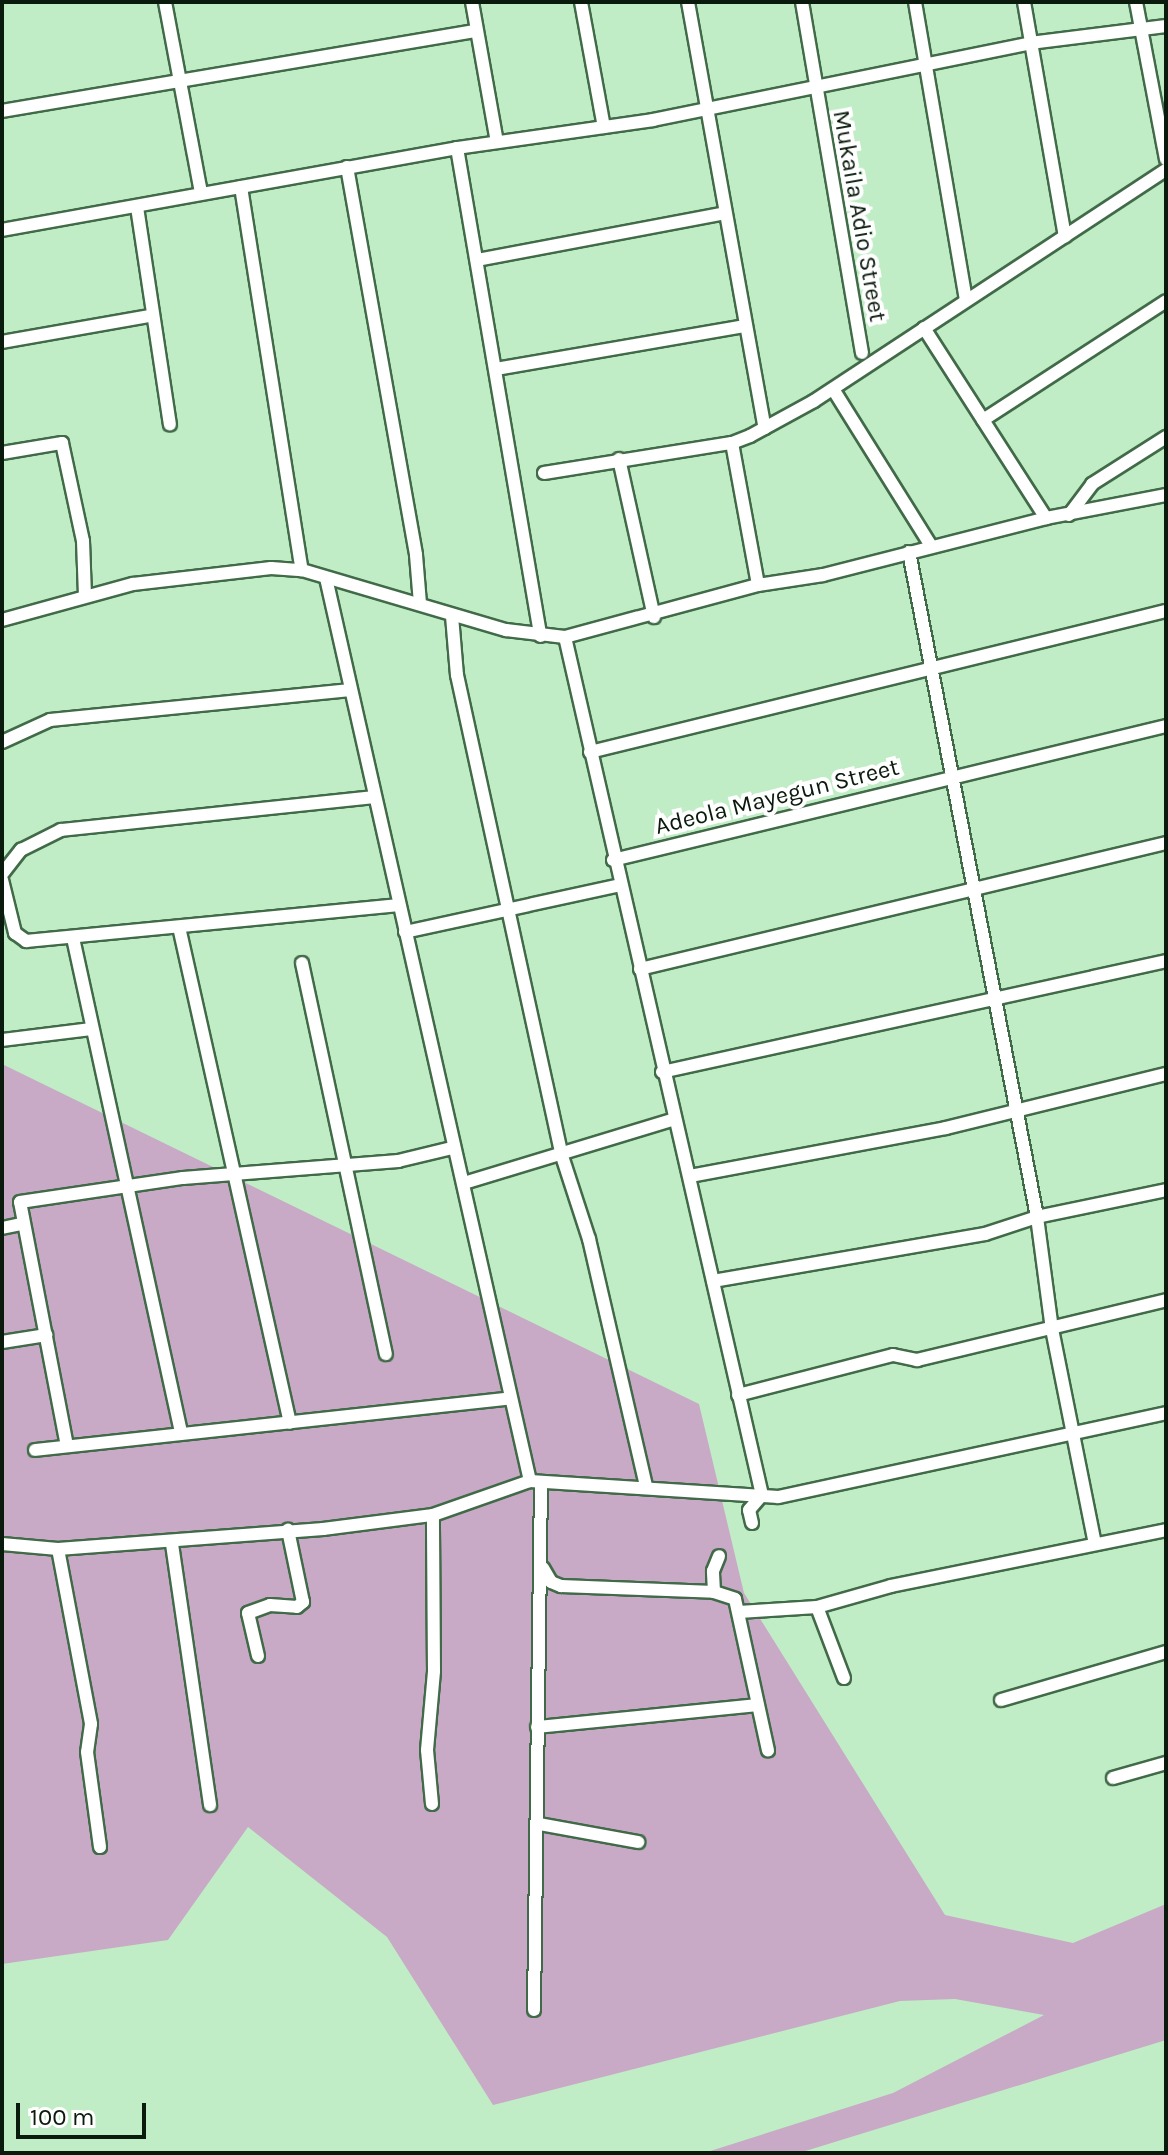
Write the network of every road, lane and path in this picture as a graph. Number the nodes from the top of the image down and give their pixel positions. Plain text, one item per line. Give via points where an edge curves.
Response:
1 (165, 2) edge
2 (472, 2) edge
3 (581, 2) edge
4 (688, 2) edge
5 (802, 2) edge
6 (915, 2) edge
7 (1024, 2) edge
8 (1136, 2) edge
9 (1166, 26) edge
10 (1140, 29) junction
11 (476, 31) junction
12 (1030, 43) junction
13 (925, 62) junction
14 (178, 81) junction
15 (814, 86) junction
16 (708, 110) junction
17 (2, 111) edge
18 (604, 127) junction
19 (497, 142) junction
20 (457, 148) junction
21 (1166, 159) edge
22 (347, 167) junction
23 (1166, 170) edge
24 (241, 187) junction
25 (201, 193) junction
26 (137, 207) junction
27 (725, 213) junction
28 (2, 230) edge
29 (1065, 236) junction
30 (477, 260) junction
31 (966, 300) junction
32 (1166, 301) edge
33 (150, 316) junction
34 (745, 326) junction
35 (924, 328) junction
36 (2, 342) edge
37 (862, 353) dead end
38 (496, 369) junction
39 (833, 389) junction
40 (983, 420) junction
41 (170, 425) dead end
42 (765, 428) junction
43 (1166, 437) edge
44 (732, 443) junction
45 (2, 453) edge
46 (619, 459) junction
47 (544, 473) dead end
48 (1166, 495) edge
49 (1069, 515) junction
50 (1046, 518) junction
51 (931, 546) junction
52 (909, 552) junction
53 (302, 570) junction
54 (326, 578) junction
55 (758, 585) junction
56 (85, 595) junction
57 (420, 604) junction
58 (1166, 611) edge
59 (452, 616) junction
60 (654, 617) junction
61 (2, 620) edge
62 (540, 636) junction
63 (565, 637) junction
64 (931, 668) junction
65 (351, 690) junction
66 (1166, 726) edge
67 (2, 742) edge
68 (590, 752) junction
69 (951, 776) junction
70 (373, 797) junction
71 (1166, 843) edge
72 (613, 860) junction
73 (2, 874) edge
74 (2, 880) edge
75 (620, 885) junction
76 (973, 892) junction
77 (399, 905) junction
78 (511, 911) junction
79 (179, 927) junction
80 (405, 932) junction
81 (73, 938) junction
82 (1166, 961) edge
83 (302, 963) dead end
84 (640, 969) junction
85 (994, 1001) junction
86 (91, 1029) junction
87 (2, 1040) edge
88 (662, 1072) junction
89 (1166, 1074) edge
90 (1016, 1111) junction
91 (672, 1120) junction
92 (452, 1148) junction
93 (562, 1156) junction
94 (346, 1166) junction
95 (236, 1174) junction
96 (690, 1176) junction
97 (464, 1183) junction
98 (123, 1187) junction
99 (1166, 1190) edge
100 (1037, 1217) junction
101 (21, 1224) junction
102 (2, 1228) edge
103 (713, 1281) junction
104 (1166, 1300) edge
105 (1052, 1329) junction
106 (46, 1335) junction
107 (2, 1342) edge
108 (386, 1354) dead end
109 (738, 1395) junction
110 (510, 1398) junction
111 (1166, 1413) edge
112 (290, 1423) junction
113 (181, 1432) junction
114 (1074, 1437) junction
115 (67, 1446) junction
116 (35, 1450) dead end
117 (535, 1482) junction
118 (646, 1485) junction
119 (762, 1495) junction
120 (433, 1515) junction
121 (752, 1523) dead end
122 (288, 1530) junction
123 (1166, 1530) edge
124 (2, 1544) edge
125 (172, 1544) junction
126 (1095, 1544) junction
127 (58, 1549) junction
128 (719, 1556) dead end
129 (542, 1565) junction
130 (714, 1592) junction
131 (817, 1607) junction
132 (739, 1612) junction
133 (1166, 1652) edge
134 (258, 1656) dead end
135 (844, 1678) dead end
136 (1001, 1700) dead end
137 (757, 1705) junction
138 (537, 1727) junction
139 (768, 1750) dead end
140 (1166, 1763) edge
141 (1113, 1778) dead end
142 (432, 1804) dead end
143 (210, 1805) dead end
144 (539, 1824) junction
145 (638, 1842) dead end
146 (100, 1847) dead end
147 (534, 2010) dead end

1 - 14 street
2 - 11 street
3 - 18 street
4 - 16 street
5 - 15 street, Mukaila Adio Street
6 - 13 street
7 - 12 street
8 - 10 street
9 - 10 street
10 - 12 street
10 - 21 street
11 - 14 street
11 - 19 street
12 - 13 street
12 - 29 street
13 - 15 street
13 - 31 street
14 - 17 street
14 - 25 street
15 - 16 street
15 - 37 street, Mukaila Adio Street
16 - 18 street
16 - 27 street
18 - 19 street
19 - 20 street
20 - 22 street
20 - 30 street
22 - 24 street
22 - 57 street via 416,555
23 - 29 street
24 - 25 street
24 - 53 street
25 - 26 street
26 - 28 street
26 - 33 street
27 - 30 street
27 - 34 street
29 - 31 street
30 - 38 street
31 - 35 street
32 - 40 street
33 - 36 street
33 - 41 street
34 - 38 street
34 - 42 street
35 - 39 street
35 - 40 street
38 - 62 street
39 - 42 street
39 - 51 street
40 - 50 street
42 - 44 street
43 - 49 street via 1092,484
44 - 46 street
44 - 55 street
45 - 56 street via 62,443 83,541
46 - 47 street
46 - 60 street
48 - 49 street
49 - 50 street
50 - 51 street
51 - 52 street
52 - 55 street via 823,575
52 - 64 street
53 - 54 street
53 - 56 street via 244,569
54 - 57 street
54 - 65 street
55 - 60 street
56 - 61 street
57 - 59 street
58 - 64 street
59 - 62 street
59 - 78 street via 457,675
60 - 63 street
62 - 63 street
63 - 68 street
64 - 68 street
64 - 69 street
65 - 67 street via 50,720
65 - 70 street
66 - 69 street, Adeola Mayegun Street
68 - 72 street
69 - 72 street, Adeola Mayegun Street
69 - 76 street
70 - 73 street via 61,830 21,850
70 - 77 street
71 - 76 street
72 - 75 street
74 - 81 street via 20,939
75 - 78 street
75 - 84 street
76 - 84 street
76 - 85 street
77 - 79 street
77 - 80 street
78 - 80 street
78 - 93 street
79 - 81 street
79 - 95 street
80 - 92 street
81 - 86 street
82 - 85 street
83 - 94 street
84 - 88 street
85 - 88 street
85 - 90 street
86 - 87 street
86 - 98 street
88 - 91 street
89 - 90 street
90 - 96 street
90 - 100 street
91 - 93 street
91 - 96 street
92 - 94 street
92 - 97 street
93 - 97 street
93 - 118 street via 589,1239
94 - 95 street
94 - 108 street
95 - 98 street
95 - 112 street
96 - 103 street
97 - 110 street
98 - 101 street via 20,1202
98 - 113 street
99 - 100 street
100 - 103 street via 985,1234
100 - 105 street
101 - 102 street
101 - 106 street
103 - 109 street
104 - 105 street
105 - 109 street via 917,1360 893,1355
105 - 114 street
106 - 107 street
106 - 115 street
109 - 119 street
110 - 112 street
110 - 117 street
111 - 114 street
112 - 113 street
113 - 115 street
114 - 119 street via 797,1494
114 - 126 street
115 - 116 street
117 - 118 street
117 - 120 street
117 - 129 street
118 - 119 street
119 - 121 street via 749,1510
120 - 122 street
120 - 142 street via 434,1671 427,1750
122 - 125 street
122 - 134 street via 303,1602 248,1613
123 - 126 street
124 - 127 street
125 - 127 street
125 - 143 street
126 - 131 street via 891,1586
127 - 146 street via 91,1724 87,1752
128 - 130 street
129 - 130 street via 551,1582 561,1586
129 - 138 street
130 - 132 street via 735,1599
131 - 132 street
131 - 135 street
132 - 137 street
133 - 136 street
137 - 138 street
137 - 139 street
138 - 144 street
140 - 141 street
144 - 145 street
144 - 147 street

